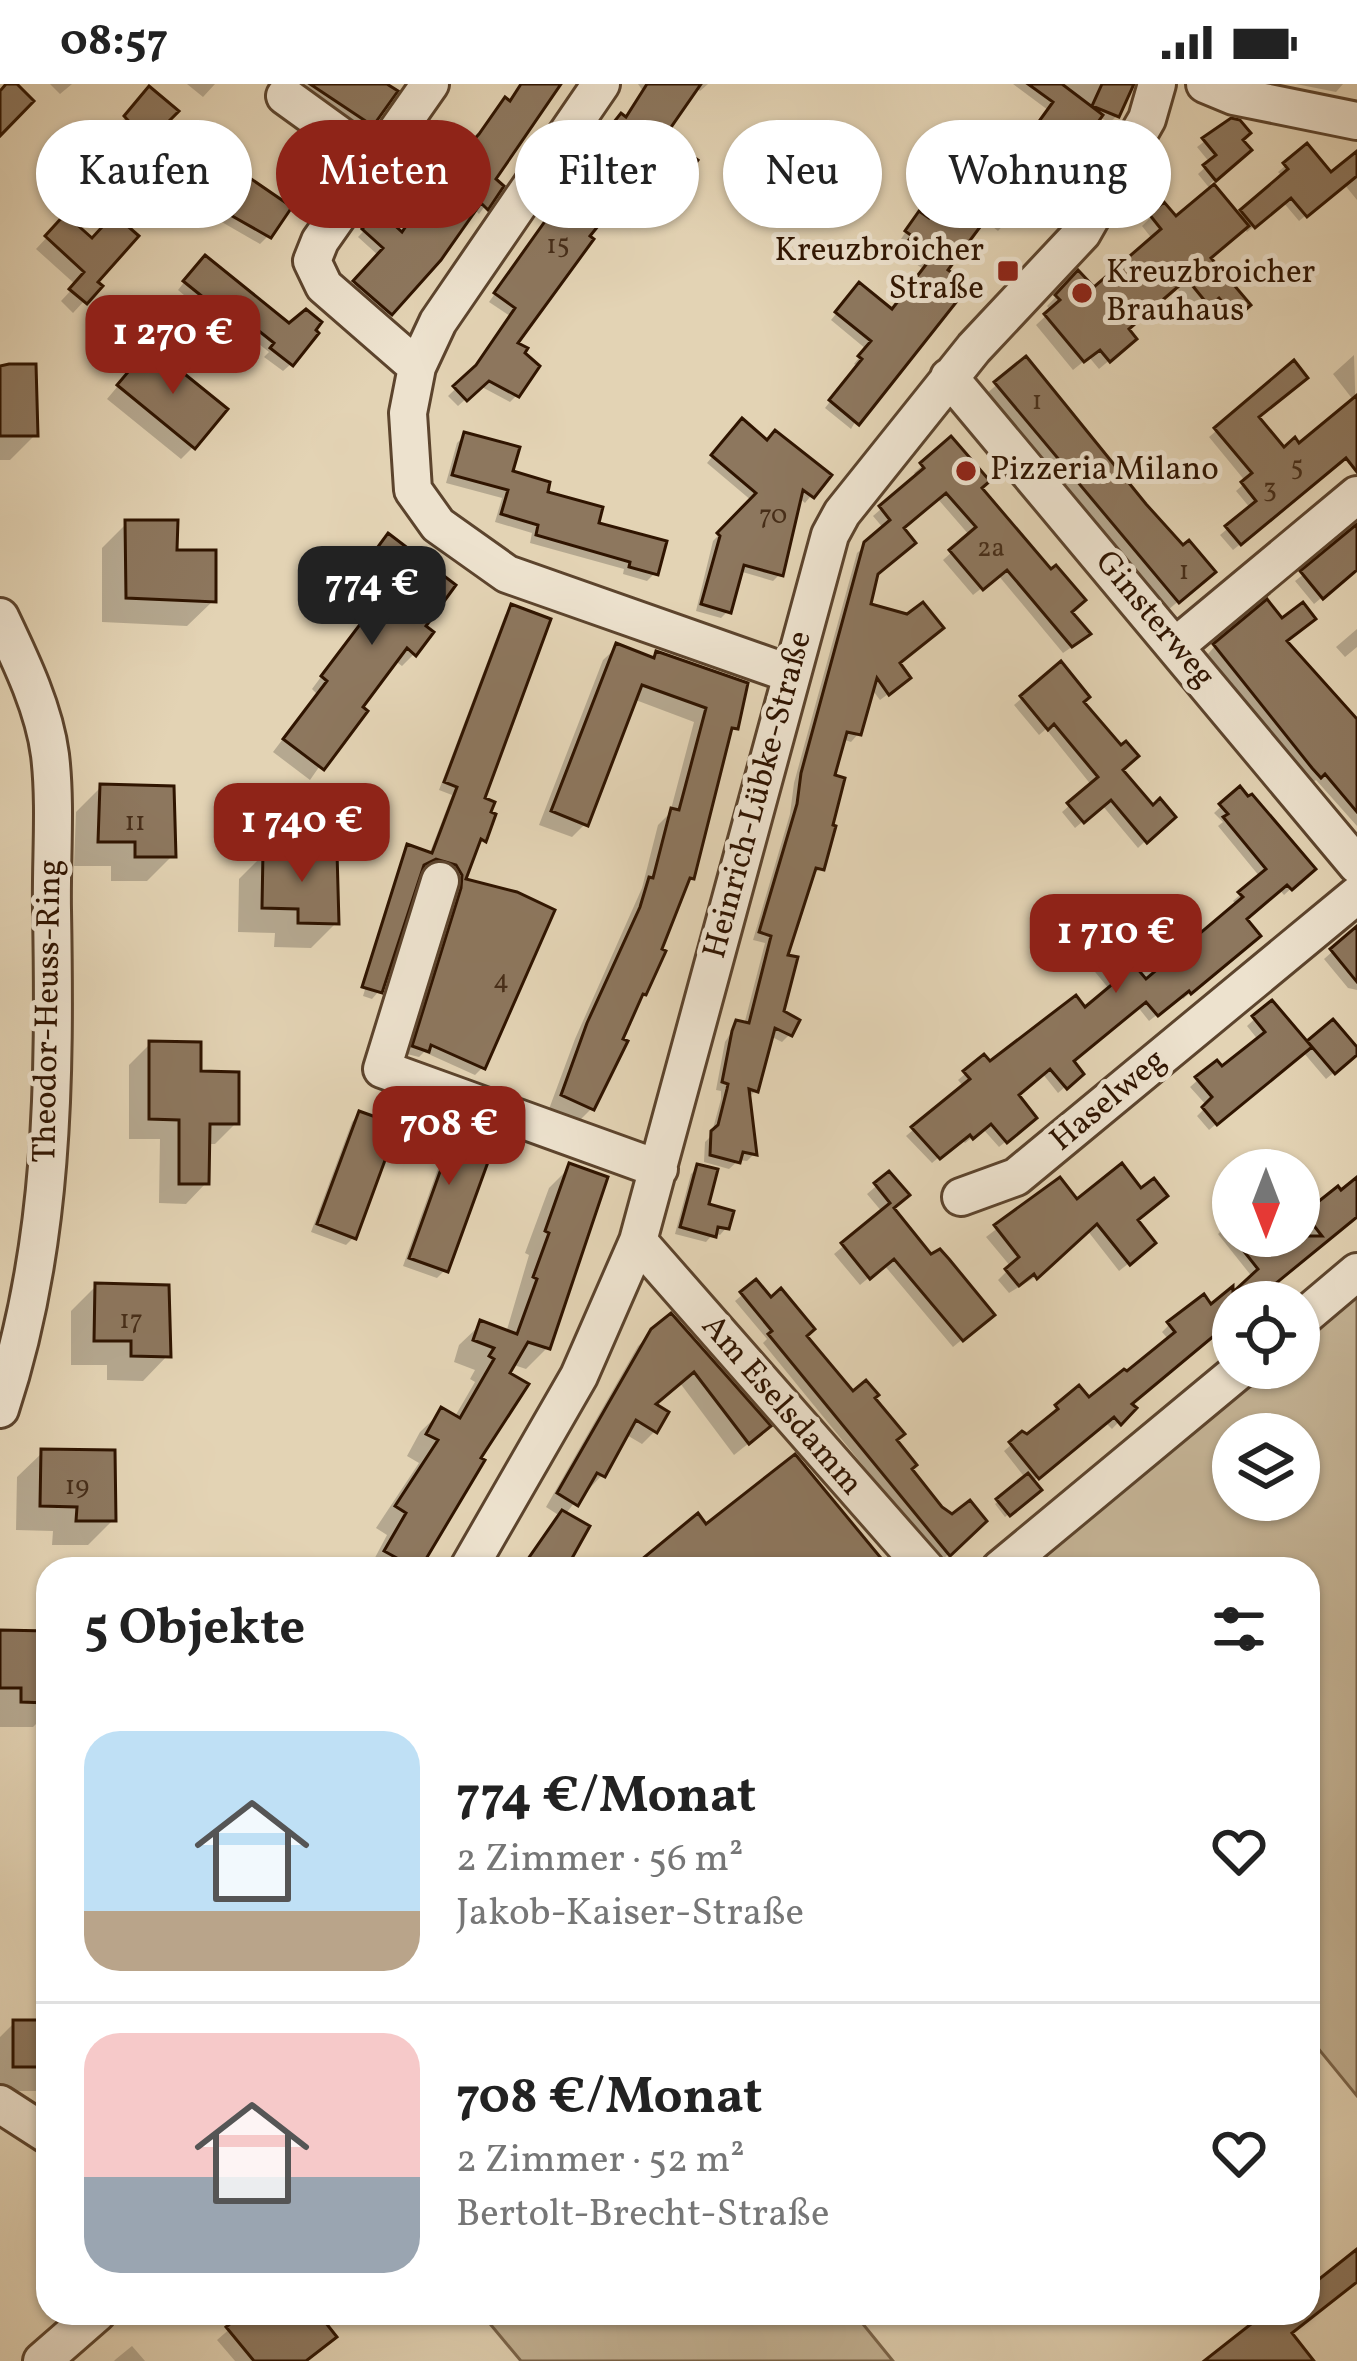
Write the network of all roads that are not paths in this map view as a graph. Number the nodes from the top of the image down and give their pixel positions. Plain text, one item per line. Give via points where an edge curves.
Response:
1 (430, 84) edge
2 (601, 84) edge
3 (1157, 84) edge
4 (1205, 84) edge
5 (284, 97) dead end
6 (317, 120) edge
7 (404, 120) edge
8 (1357, 121) edge
9 (329, 228) edge
10 (417, 367) junction
11 (949, 377) junction
12 (1357, 495) edge
13 (0, 617) edge
14 (1177, 645) junction
15 (791, 674) junction
16 (1357, 865) edge
17 (440, 881) dead end
18 (1357, 895) edge
19 (659, 1169) junction
20 (961, 1197) dead end
21 (638, 1241) junction
22 (1357, 1272) edge
23 (1320, 1303) edge
24 (1217, 1389) edge
25 (0, 1409) edge
26 (475, 1557) edge
27 (915, 1557) edge
28 (1014, 1557) edge
29 (0, 2104) edge
30 (36, 2127) edge
31 (84, 2325) edge
32 (41, 2361) edge

1 - 7 street
2 - 10 street via 438,322
3 - 11 street, Heinrich-Lübke-Straße via 1147,119 1082,233
4 - 8 street
5 - 6 street
9 - 10 street via 312,261 324,286
10 - 15 street via 408,413 413,490 438,525 507,574
11 - 14 street, Ginsterweg
11 - 15 street, Heinrich-Lübke-Straße via 830,535
12 - 14 street
13 - 25 street, Theodor-Heuss-Ring via 50,753 54,1055 43,1231
14 - 16 street, Ginsterweg
15 - 19 street, Heinrich-Lübke-Straße
17 - 19 street via 382,1069
18 - 20 street, Haselweg via 1016,1178
19 - 21 street, Heinrich-Lübke-Straße
21 - 26 street, Heinrich-Lübke-Straße via 579,1376
21 - 27 street, Am Eselsdamm
22 - 23 street
24 - 28 street
29 - 30 street
31 - 32 street

